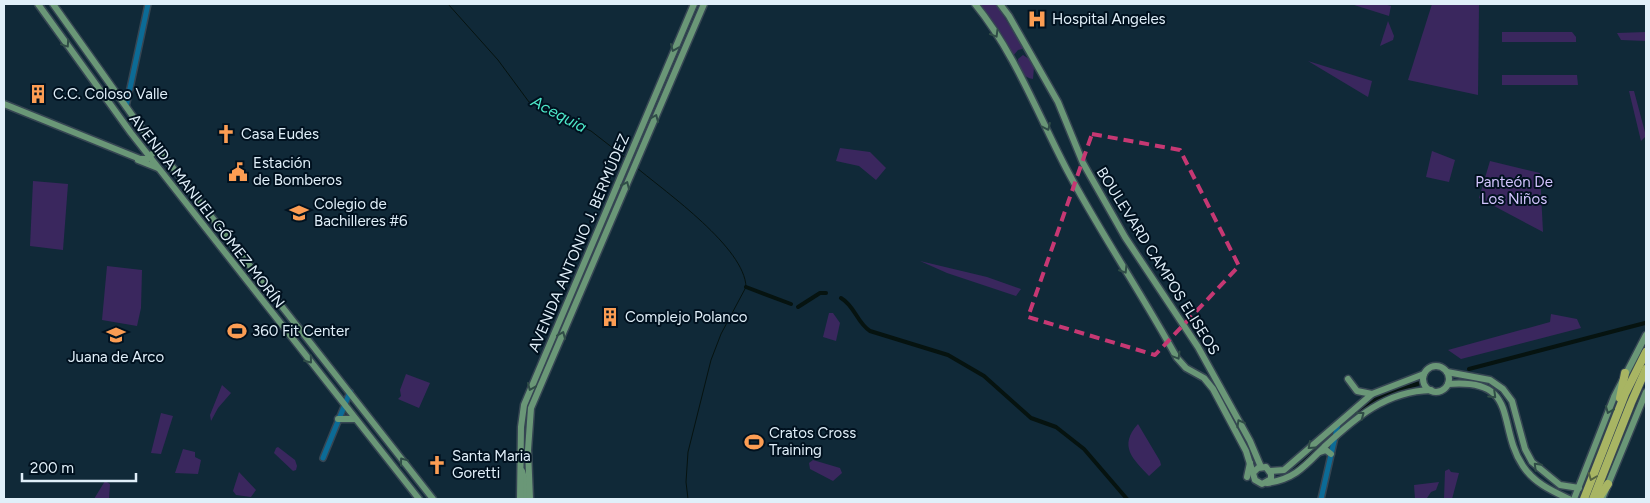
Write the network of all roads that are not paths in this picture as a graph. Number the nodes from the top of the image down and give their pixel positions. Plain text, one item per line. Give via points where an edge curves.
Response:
1 (38, 4) edge
2 (148, 4) edge
3 (694, 4) edge
4 (704, 4) edge
5 (975, 4) edge
6 (1000, 4) edge
7 (54, 6) edge
8 (44, 12) junction
9 (64, 20) junction
10 (52, 24) junction
11 (4, 104) edge
12 (126, 107) junction
13 (138, 142) junction
14 (158, 148) junction
15 (132, 156) junction
16 (149, 157) junction
17 (158, 168) junction
18 (262, 280) junction
19 (249, 284) junction
20 (270, 291) junction
21 (257, 294) junction
22 (1646, 335) edge
23 (1646, 352) edge
24 (1646, 369) edge
25 (1447, 372) junction
26 (1625, 372) junction
27 (1424, 374) junction
28 (1348, 379) dead end
29 (1448, 384) junction
30 (1431, 390) junction
31 (350, 392) junction
32 (1646, 392) edge
33 (1372, 394) junction
34 (345, 406) junction
35 (338, 419) junction
36 (355, 419) junction
37 (1615, 420) junction
38 (1338, 423) junction
39 (1335, 435) junction
40 (1319, 452) junction
41 (1331, 454) junction
42 (323, 458) dead end
43 (1250, 459) junction
44 (521, 467) junction
45 (1261, 467) junction
46 (1270, 471) junction
47 (1254, 472) junction
48 (1247, 477) dead end
49 (1267, 483) junction
50 (1608, 484) junction
51 (1579, 488) junction
52 (425, 490) junction
53 (418, 498) edge
54 (433, 499) edge
55 (520, 499) edge
56 (525, 499) edge
57 (531, 499) edge
58 (1321, 499) edge
59 (1569, 499) edge
60 (1574, 499) edge
61 (1584, 499) edge
62 (1593, 499) edge
63 (1598, 499) edge
64 (1602, 499) edge

1 - 8 main road, AVENIDA MANUEL GÓMEZ MORÍN
2 - 12 street
3 -> 44 main road, AVENIDA ANTONIO J. BERMÚDEZ via 524,405
57 -> 4 main road, AVENIDA ANTONIO J. BERMÚDEZ via 528,450 531,408
5 -> 43 main road, BOULEVARD CAMPOS ELISEOS via 1024,84 1067,169 1180,362 1210,385
45 -> 6 main road, BOULEVARD CAMPOS ELISEOS via 1198,347 1125,237 1083,163 1058,102
7 - 8 main road via 52,13
7 - 9 main road, AVENIDA MANUEL GÓMEZ MORÍN
8 - 10 main road, AVENIDA MANUEL GÓMEZ MORÍN
9 - 10 main road via 56,20
9 - 12 main road, AVENIDA MANUEL GÓMEZ MORÍN
10 -> 13 main road, AVENIDA MANUEL GÓMEZ MORÍN
11 - 15 main road
12 - 14 main road, AVENIDA MANUEL GÓMEZ MORÍN
13 - 15 main road via 138,150
13 - 16 main road, AVENIDA MANUEL GÓMEZ MORÍN
14 - 16 main road
14 - 18 main road, AVENIDA MANUEL GÓMEZ MORÍN
15 - 16 main road via 143,160
15 - 17 main road
16 - 17 main road, AVENIDA MANUEL GÓMEZ MORÍN
17 - 19 main road, AVENIDA MANUEL GÓMEZ MORÍN
18 - 19 main road via 258,284
18 - 20 main road, AVENIDA MANUEL GÓMEZ MORÍN
19 - 21 main road, AVENIDA MANUEL GÓMEZ MORÍN
20 - 21 main road
20 - 31 main road, AVENIDA MANUEL GÓMEZ MORÍN
21 -> 34 main road, AVENIDA MANUEL GÓMEZ MORÍN
22 - 26 main road
23 - 37 highway
24 - 62 highway
25 - 27 main road via 1435,367 1427,369
25 - 29 main road
51 -> 25 main road via 1560,485 1532,462 1525,449 1512,401 1503,390 1490,380
26 - 37 highway
26 -> 51 main road
27 - 30 main road via 1425,384
27 - 33 main road
28 - 33 main road via 1357,391
29 - 30 main road via 1440,391
29 -> 59 main road via 1474,385 1496,396 1504,408 1514,449 1523,467 1539,483
39 -> 30 main road via 1385,400 1404,393
31 - 34 street
52 -> 31 main road, AVENIDA MANUEL GÓMEZ MORÍN
32 - 50 main road
33 - 38 main road
34 - 35 street
34 - 36 main road, AVENIDA MANUEL GÓMEZ MORÍN
35 - 36 main road
35 - 42 street
36 - 53 main road, AVENIDA MANUEL GÓMEZ MORÍN
37 -> 61 highway
38 - 39 street
38 -> 46 main road via 1284,470
39 - 40 main road
39 - 41 street
40 - 41 main road via 1326,450
40 - 49 main road via 1290,478
41 - 58 street
43 - 47 main road, BOULEVARD CAMPOS ELISEOS
43 - 48 main road
44 - 55 main road, AVENIDA ANTONIO J. BERMÚDEZ
44 - 56 main road via 525,477
45 - 46 main road
45 - 47 main road
46 - 49 main road
47 - 49 main road via 1256,482
50 - 63 highway
50 - 64 main road
51 - 60 main road
52 - 53 main road
52 - 54 main road, AVENIDA MANUEL GÓMEZ MORÍN

